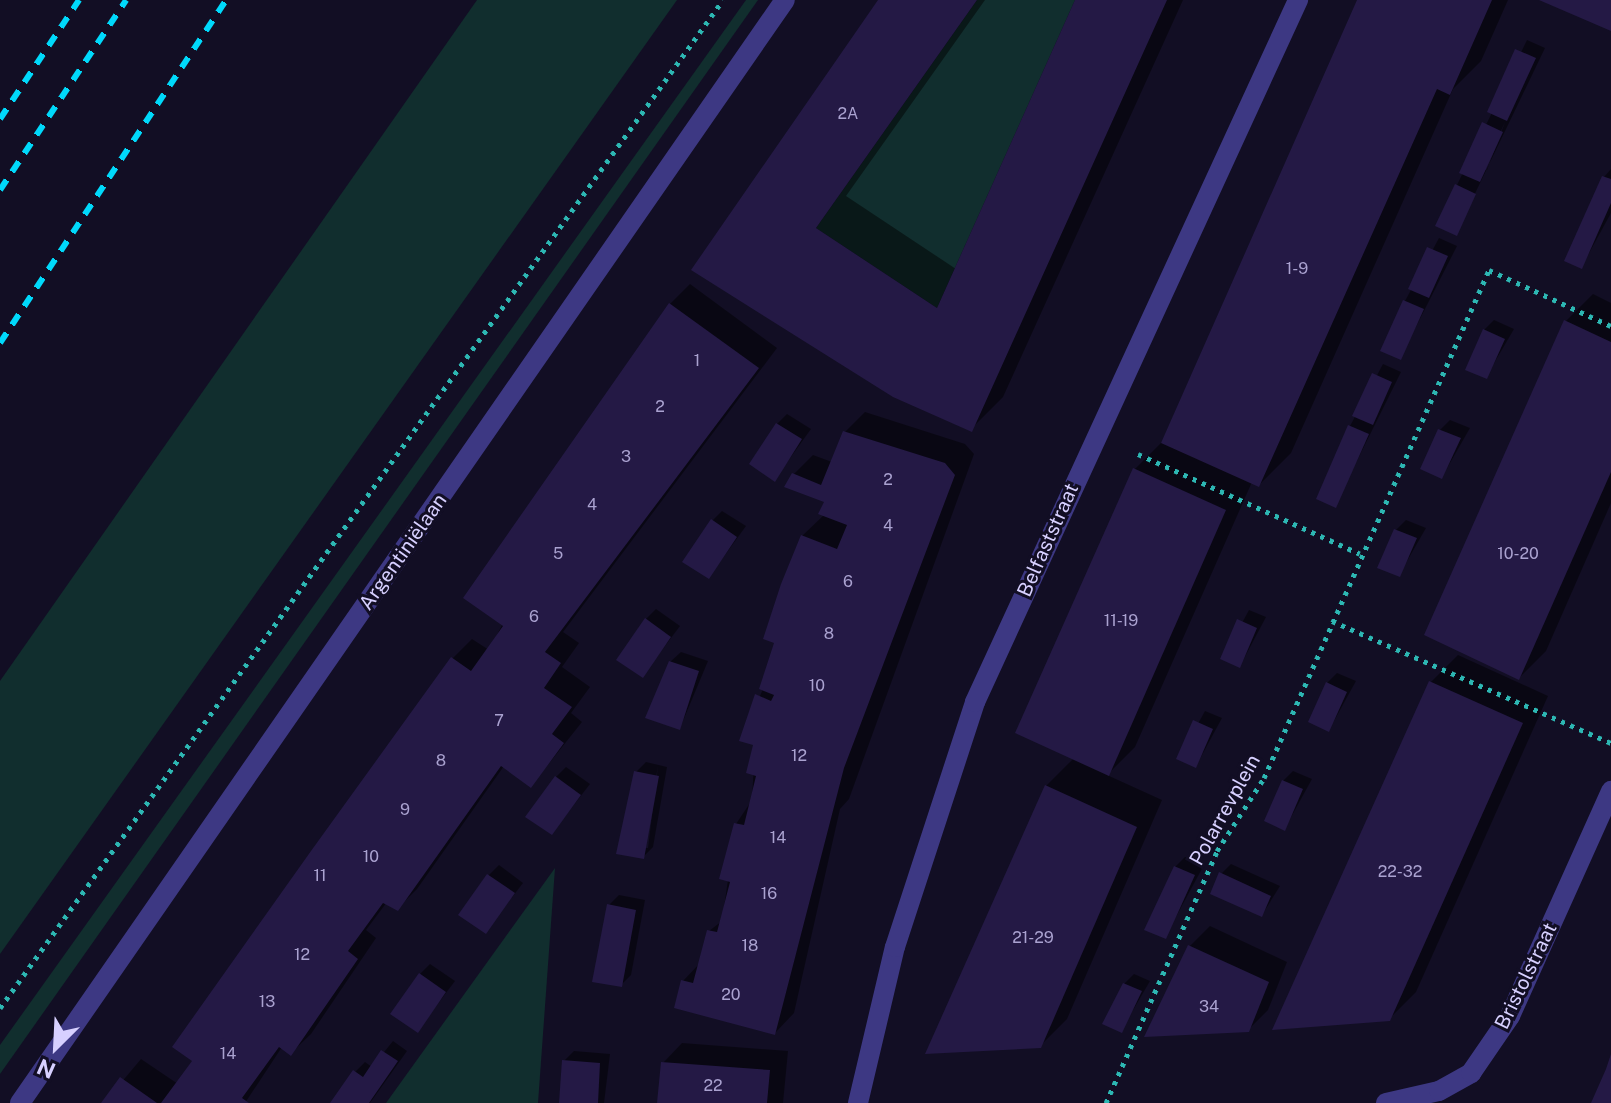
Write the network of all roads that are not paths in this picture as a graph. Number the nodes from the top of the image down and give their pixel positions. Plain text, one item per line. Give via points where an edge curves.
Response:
1 (785, 0) edge
2 (1298, 0) edge
3 (1611, 791) edge
4 (20, 1103) edge
5 (858, 1103) edge
6 (1386, 1103) edge

1 - 4 street, Argentiniëlaan
2 - 5 street, Belfaststraat via 975,702 895,947
3 - 6 street, Bristolstraat via 1510,1016 1471,1073 1439,1091

